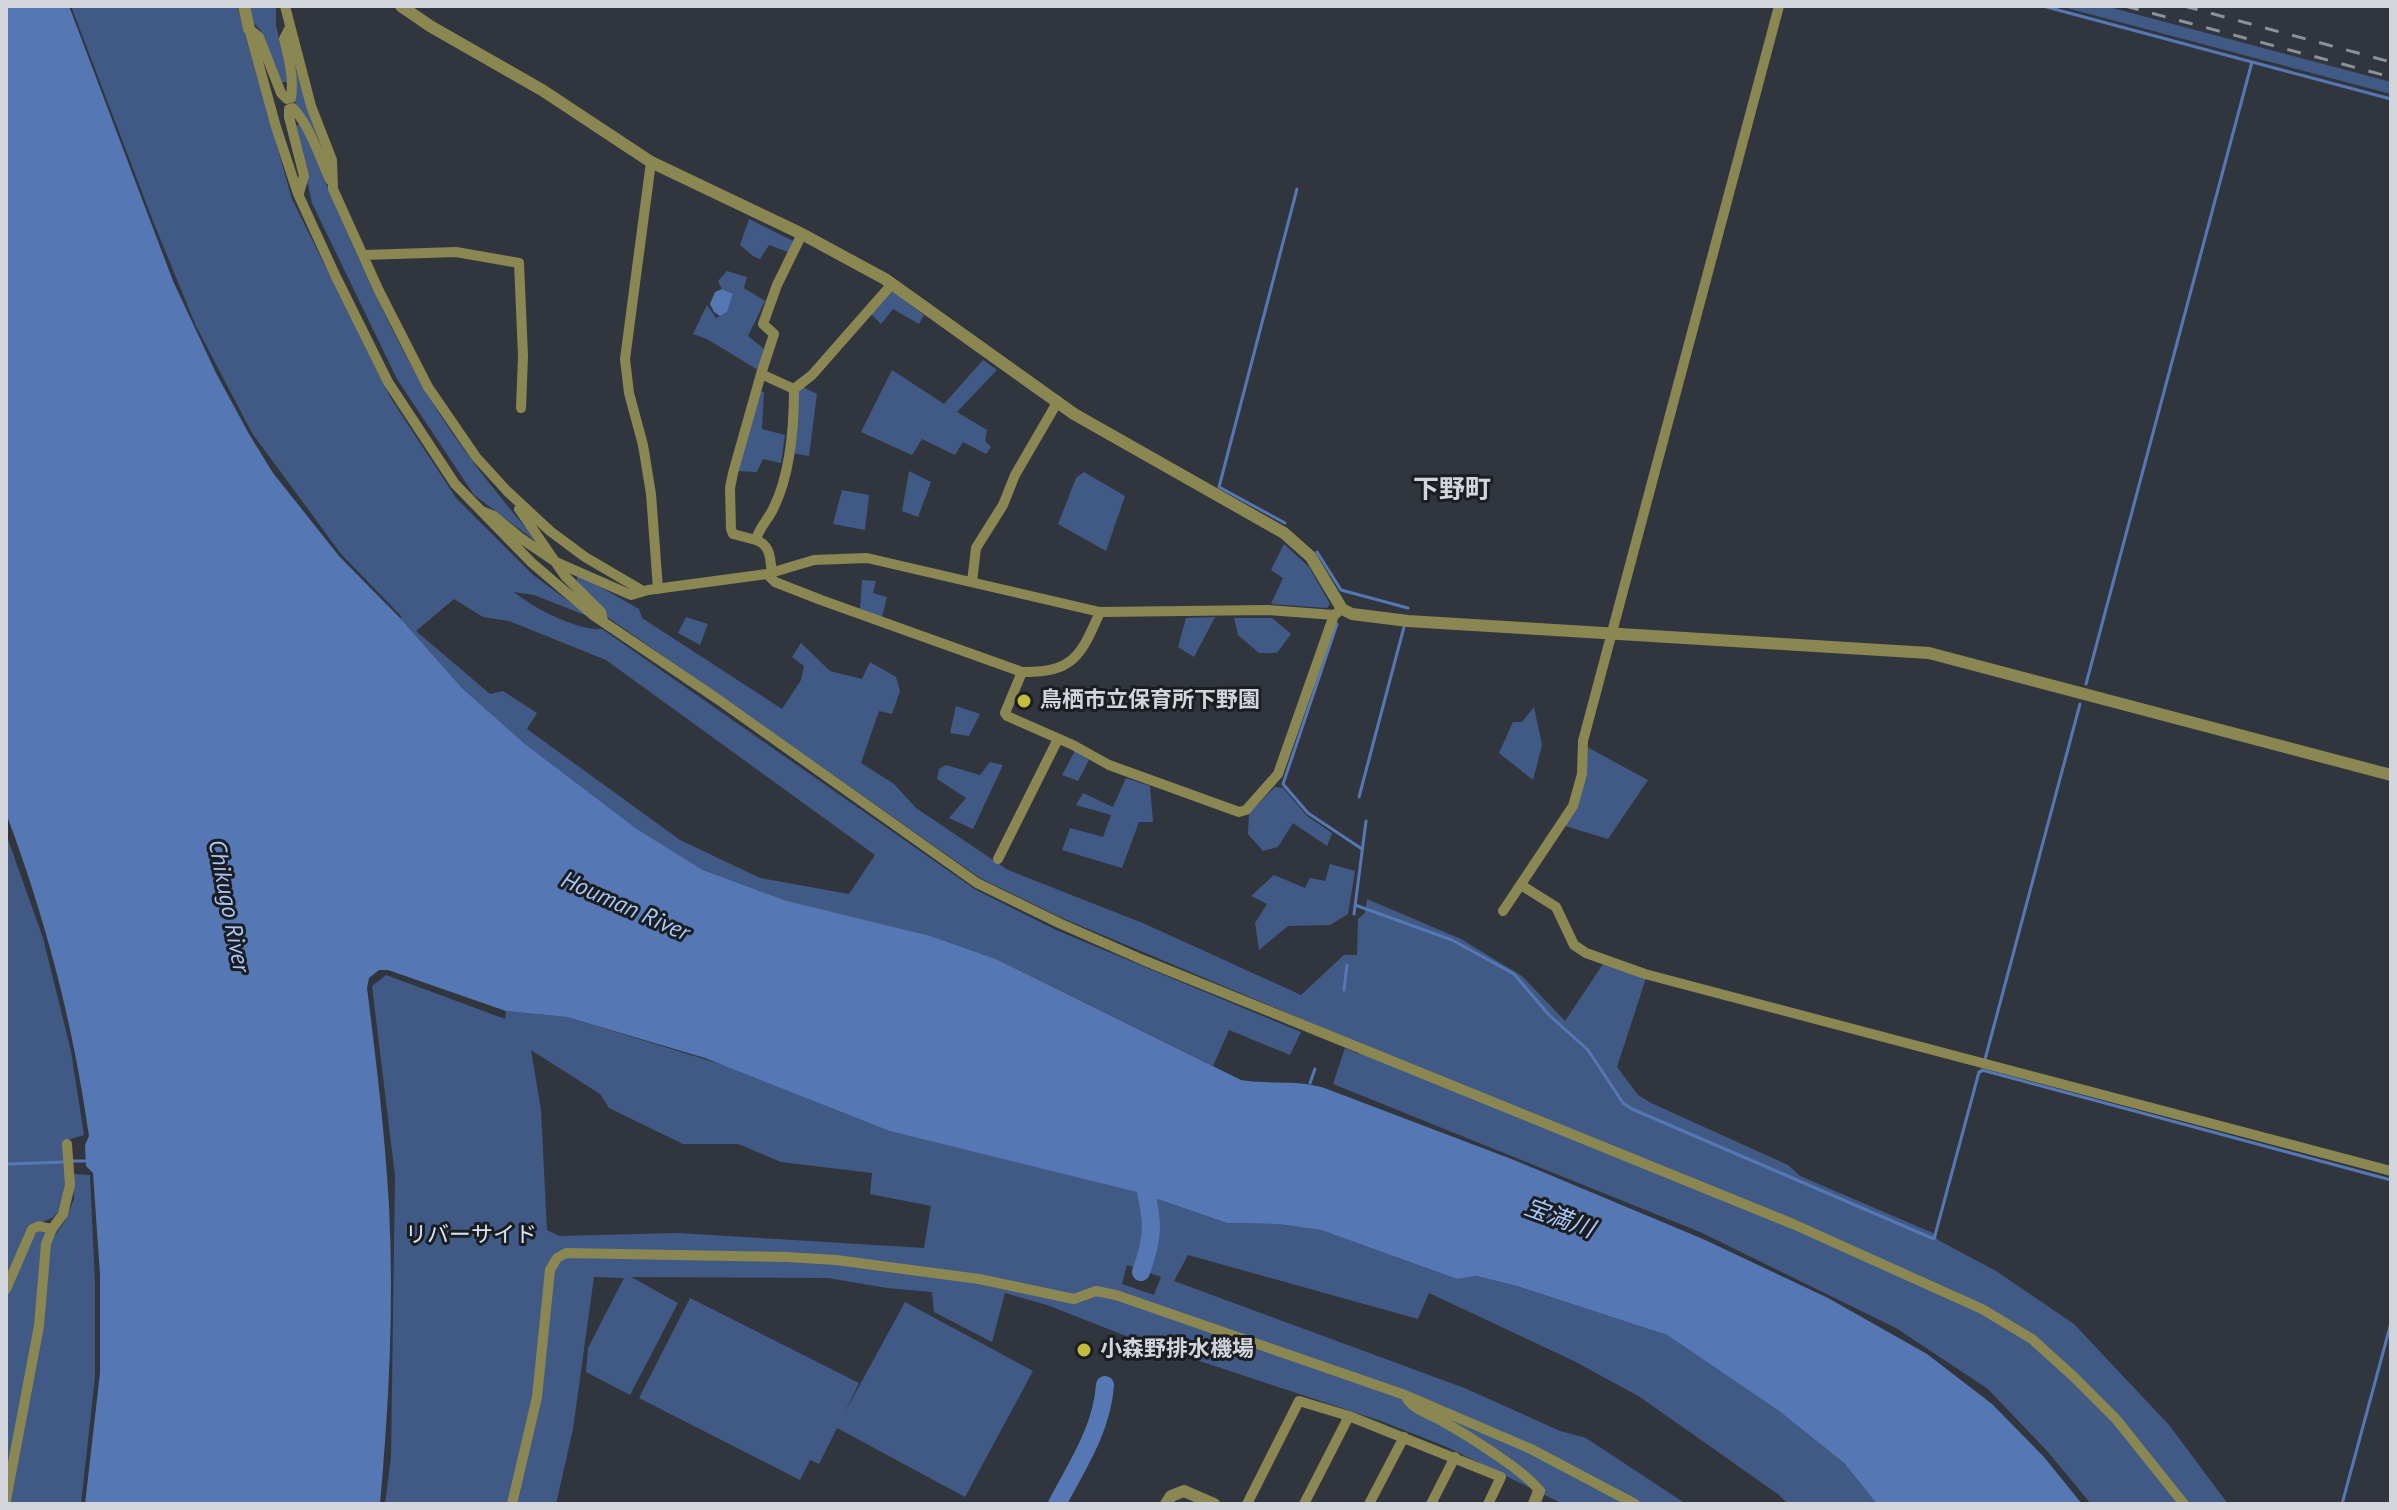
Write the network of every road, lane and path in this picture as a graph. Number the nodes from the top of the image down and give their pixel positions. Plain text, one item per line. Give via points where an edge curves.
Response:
1 (244, 6) edge
2 (285, 6) edge
3 (297, 6) edge
4 (401, 6) edge
5 (1779, 6) edge
6 (289, 25) junction
7 (249, 29) junction
8 (290, 104) junction
9 (651, 162) junction
10 (333, 189) junction
11 (298, 194) junction
12 (802, 234) junction
13 (364, 255) junction
14 (892, 284) junction
15 (761, 374) junction
16 (794, 389) junction
17 (1058, 401) junction
18 (521, 408) dead end
19 (507, 491) junction
20 (477, 509) junction
21 (756, 540) junction
22 (556, 562) junction
23 (769, 573) junction
24 (972, 582) junction
25 (658, 589) junction
26 (643, 591) junction
27 (1100, 612) junction
28 (1338, 612) junction
29 (603, 621) junction
30 (1611, 632) junction
31 (1022, 672) junction
32 (1058, 739) junction
33 (2391, 775) edge
34 (998, 859) dead end
35 (1521, 885) junction
36 (1503, 911) dead end
37 (67, 1144) dead end
38 (2391, 1171) edge
39 (52, 1229) junction
40 (6, 1289) edge
41 (1405, 1395) junction
42 (1349, 1416) junction
43 (1404, 1437) junction
44 (1455, 1457) junction
45 (1536, 1498) edge
46 (6, 1500) edge
47 (512, 1504) edge
48 (1166, 1504) edge
49 (1214, 1504) edge
50 (1247, 1504) edge
51 (1304, 1504) edge
52 (1369, 1504) edge
53 (1431, 1504) edge
54 (1488, 1504) edge
55 (1635, 1504) edge
56 (2184, 1504) edge

1 - 7 street
2 - 6 street
3 - 6 street
4 - 9 street
5 - 30 street
6 - 8 street via 284,39 292,68
6 - 10 street via 332,160
7 - 8 street via 259,37
7 - 11 street
8 - 10 street via 309,131
8 - 11 street via 304,176
9 - 12 street
9 - 25 street via 625,359 651,494
10 - 13 street
11 - 20 street via 388,382
12 - 14 street
12 - 15 street via 763,324 774,334
13 - 18 street via 456,252 519,263
13 - 19 street via 428,387 476,457
14 - 16 street
14 - 17 street
15 - 16 street
15 - 21 street via 730,488 733,534
16 - 21 street via 786,468
17 - 24 street via 976,548
17 - 28 street via 1284,533 1311,557
19 - 22 street
19 - 26 street via 585,557
20 - 22 street
20 - 29 street
21 - 23 street via 769,549
22 - 26 street via 631,595
22 - 29 street via 601,612
23 - 24 street via 814,560 867,558
23 - 25 street
23 - 31 street via 775,582 821,600
24 - 27 street
25 - 26 street
27 - 28 street
27 - 31 street via 1082,652 1060,667
28 - 30 street via 1412,622
28 - 32 street via 1278,774 1246,810 1239,812 1109,765
29 - 56 street via 1010,901 1793,1224 1982,1309 2032,1339 2074,1377 2116,1419
30 - 33 street via 1929,653
30 - 35 street via 1583,741 1582,774 1573,806
31 - 32 street via 1005,713
32 - 34 street
35 - 36 street
35 - 38 street via 1556,907 1574,945 1645,974
37 - 39 street via 67,1203
39 - 40 street via 32,1229
39 - 46 street
41 - 45 street via 1411,1404 1535,1484
41 - 47 street via 1195,1320 1096,1291 1074,1299 979,1279 824,1259 566,1253 550,1270 537,1397
41 - 55 street via 1531,1449
42 - 43 street
42 - 50 street via 1299,1401
42 - 51 street
43 - 44 street
43 - 52 street
44 - 53 street
44 - 54 street via 1501,1477
48 - 49 street via 1184,1491

